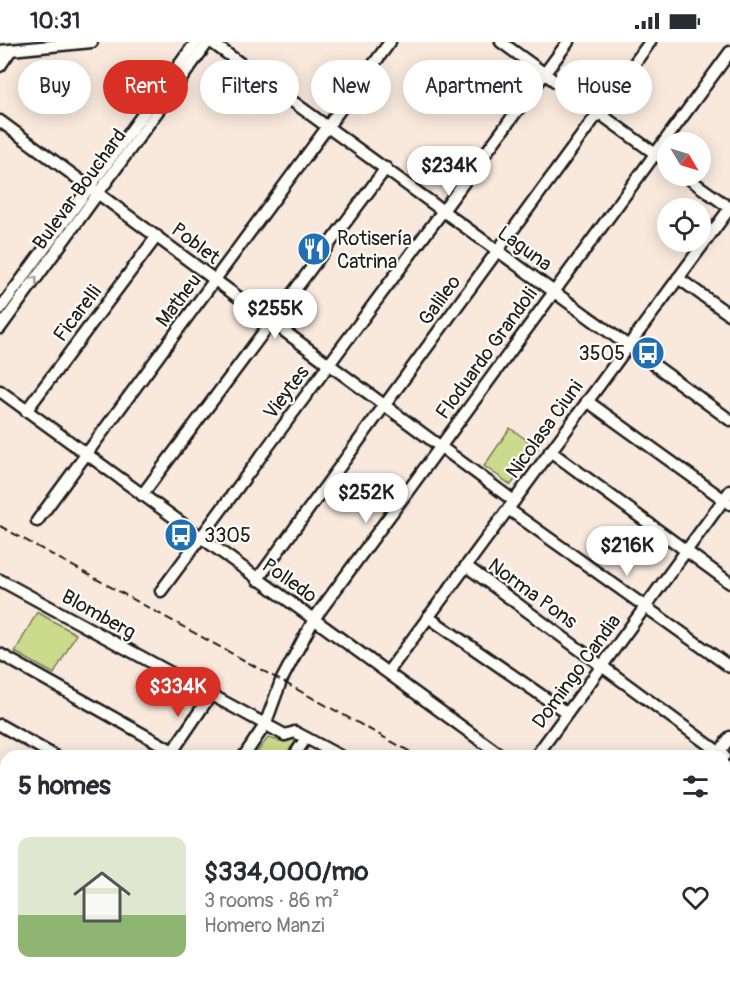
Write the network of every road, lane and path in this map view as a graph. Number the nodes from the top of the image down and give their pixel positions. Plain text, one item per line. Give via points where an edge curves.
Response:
1 (92, 42) edge
2 (195, 42) edge
3 (209, 42) edge
4 (390, 42) edge
5 (501, 42) edge
6 (568, 42) edge
7 (651, 42) edge
8 (6, 50) edge
9 (730, 52) edge
10 (638, 60) edge
11 (0, 66) edge
12 (545, 74) junction
13 (555, 81) edge
14 (598, 114) edge
15 (600, 114) edge
16 (0, 121) edge
17 (328, 125) junction
18 (655, 154) junction
19 (386, 168) junction
20 (699, 186) edge
21 (93, 190) junction
22 (730, 208) edge
23 (444, 210) junction
24 (157, 236) junction
25 (498, 250) junction
26 (678, 278) junction
27 (216, 280) junction
28 (554, 291) junction
29 (0, 309) edge
30 (730, 315) edge
31 (271, 322) junction
32 (0, 328) edge
33 (628, 346) junction
34 (329, 364) junction
35 (0, 391) edge
36 (587, 401) junction
37 (385, 406) junction
38 (26, 411) junction
39 (730, 420) edge
40 (440, 446) junction
41 (550, 451) junction
42 (86, 455) junction
43 (142, 495) junction
44 (728, 498) edge
45 (511, 505) junction
46 (37, 521) dead end
47 (200, 538) junction
48 (687, 550) junction
49 (466, 566) junction
50 (0, 580) edge
51 (257, 580) junction
52 (730, 583) edge
53 (161, 591) dead end
54 (645, 607) junction
55 (428, 617) junction
56 (314, 619) junction
57 (0, 654) edge
58 (601, 666) junction
59 (730, 667) edge
60 (387, 672) junction
61 (210, 696) junction
62 (567, 713) junction
63 (0, 724) edge
64 (265, 725) junction
65 (306, 738) junction
66 (45, 750) edge
67 (166, 750) edge
68 (173, 750) edge
69 (248, 750) edge
70 (298, 750) edge
71 (329, 750) edge
72 (494, 750) edge
73 (540, 750) edge
74 (715, 750) edge

1 - 8 street
2 - 21 street, Bulevar Bouchard
3 - 17 street, Laguna
3 - 21 street, Bulevar Bouchard
4 - 17 street, Matheu
5 - 12 street
6 - 12 street, Vieytes
7 - 10 street, Galileo
8 - 11 street
9 - 18 street, Floduardo Grandoli
12 - 13 street
12 - 23 street, Vieytes
14 - 25 street, Galileo
15 - 18 street
16 - 21 street, Poblet
17 - 19 street, Laguna
17 - 27 street, Matheu
18 - 28 street, Floduardo Grandoli
19 - 23 street, Laguna
19 - 31 street
20 - 22 street
21 - 24 street, Poblet
21 - 29 street, Bulevar Bouchard
32 -> 21 street, Bulevar Bouchard
22 - 26 street, Nicolasa Ciuni
23 - 25 street, Laguna
23 - 34 street, Vieytes
24 - 27 street, Poblet
24 - 38 street, Ficarelli
25 - 28 street, Laguna
25 - 37 street, Galileo
26 - 30 street
26 - 33 street, Nicolasa Ciuni
27 - 31 street, Poblet
27 - 42 street, Matheu
28 - 33 street, Laguna
28 - 40 street, Floduardo Grandoli
31 - 34 street, Poblet
31 - 43 street
33 - 36 street, Nicolasa Ciuni
33 - 39 street, Laguna
34 - 37 street, Poblet
34 - 47 street, Vieytes
35 - 38 street, Polledo
36 - 41 street, Nicolasa Ciuni
36 - 44 street
37 - 40 street, Poblet
37 - 51 street, Galileo
38 - 42 street, Polledo
40 - 45 street, Poblet
40 - 56 street, Floduardo Grandoli
41 - 45 street, Nicolasa Ciuni
41 - 48 street
42 - 43 street, Polledo
42 - 46 street, Matheu
43 - 47 street, Polledo
44 - 48 street, Domingo Candia
45 - 49 street, Nicolasa Ciuni
45 - 54 street, Poblet
47 - 51 street, Polledo
47 - 53 street, Vieytes
48 - 52 street
48 - 54 street, Domingo Candia
49 - 55 street, Nicolasa Ciuni
49 - 58 street, Norma Pons
50 - 61 street, Blomberg
51 - 56 street, Polledo
54 - 58 street, Domingo Candia
54 - 59 street, Poblet
55 - 60 street, Nicolasa Ciuni
55 - 62 street
56 - 60 street, Polledo
56 - 64 street, Floduardo Grandoli via 281,681
57 - 67 street
58 - 62 street, Domingo Candia
58 - 74 street, Norma Pons
60 - 72 street, Polledo
61 - 64 street, Blomberg
61 - 68 street
62 - 73 street, Domingo Candia
63 - 66 street
64 - 65 street, Blomberg via 285,735 295,732
64 - 69 street, Floduardo Grandoli
65 - 70 street
65 - 71 street, Blomberg

